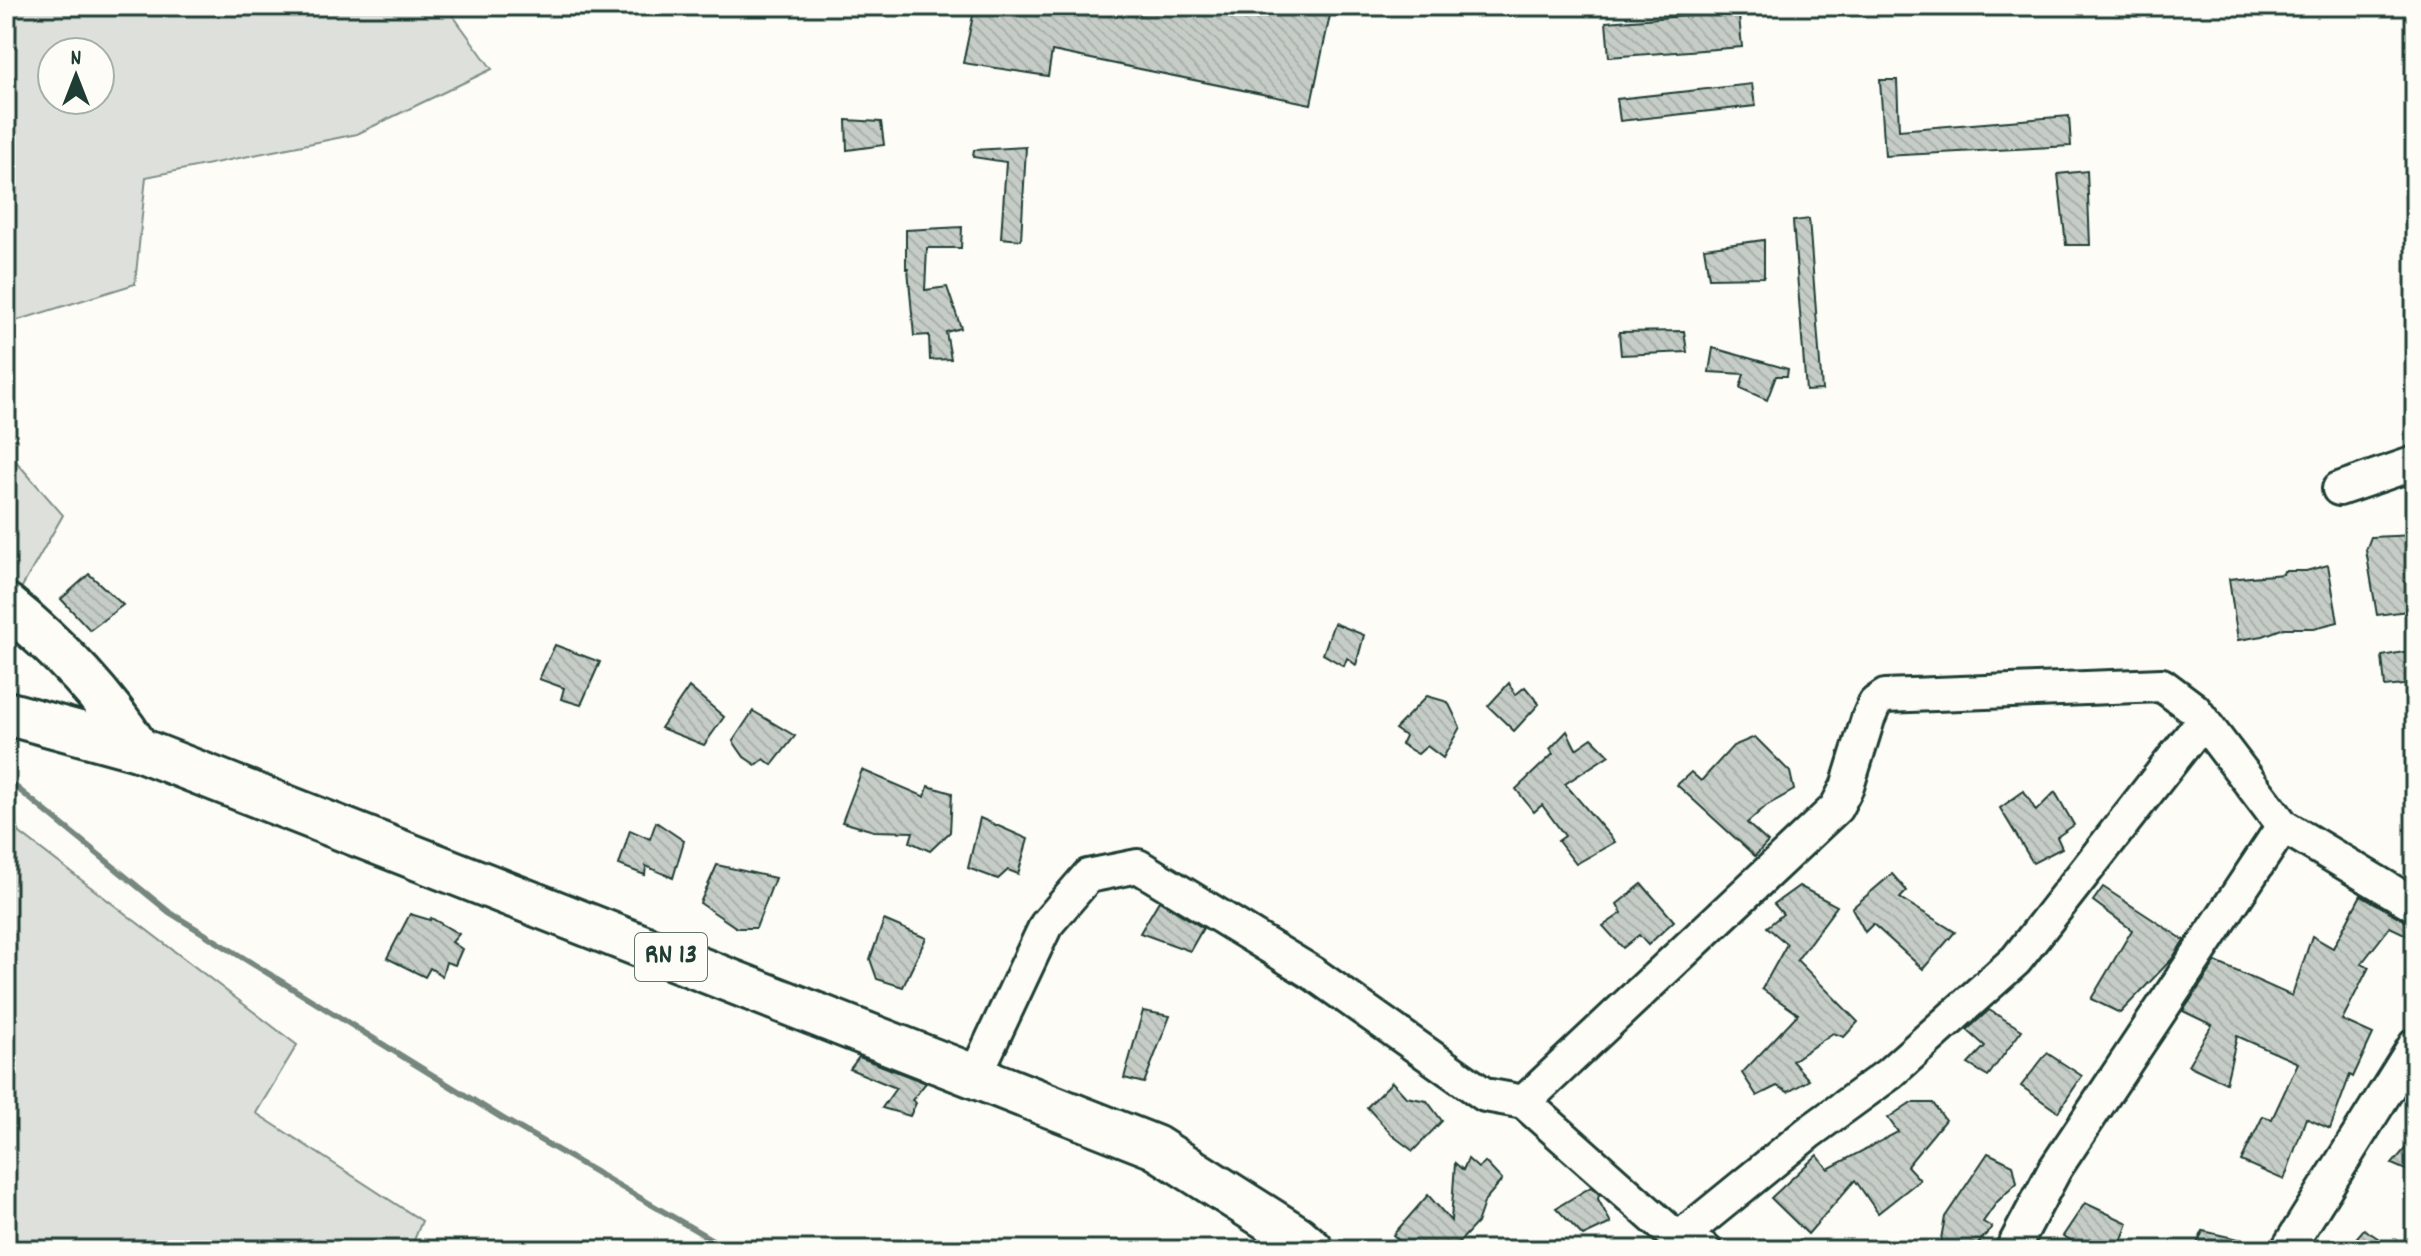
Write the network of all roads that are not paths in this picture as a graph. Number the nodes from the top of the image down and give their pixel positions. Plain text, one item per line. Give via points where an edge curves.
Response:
1 (2415, 463) edge
2 (2339, 489) dead end
3 (6, 605) edge
4 (6, 713) edge
5 (2202, 722) junction
6 (138, 749) junction
7 (2283, 826) junction
8 (2415, 905) edge
9 (2415, 1045) edge
10 (975, 1076) junction
11 (1524, 1102) junction
12 (1692, 1244) edge
13 (1312, 1250) edge
14 (2012, 1250) edge
15 (2287, 1250) edge

1 - 2 street
3 - 6 main road via 70,660
4 - 6 main road, RN 13
5 - 7 street
5 - 11 street via 2194,709 2162,685 1885,696 1868,719 1836,808
5 - 12 street via 2016,960 1889,1074 1808,1133
6 - 10 main road, RN 13
7 - 8 street
7 - 14 street via 2055,1169
9 - 15 street
10 - 11 street via 1046,925 1088,876 1138,866 1314,974 1485,1095
10 - 13 main road, RN 13 via 1155,1147
11 - 12 street

